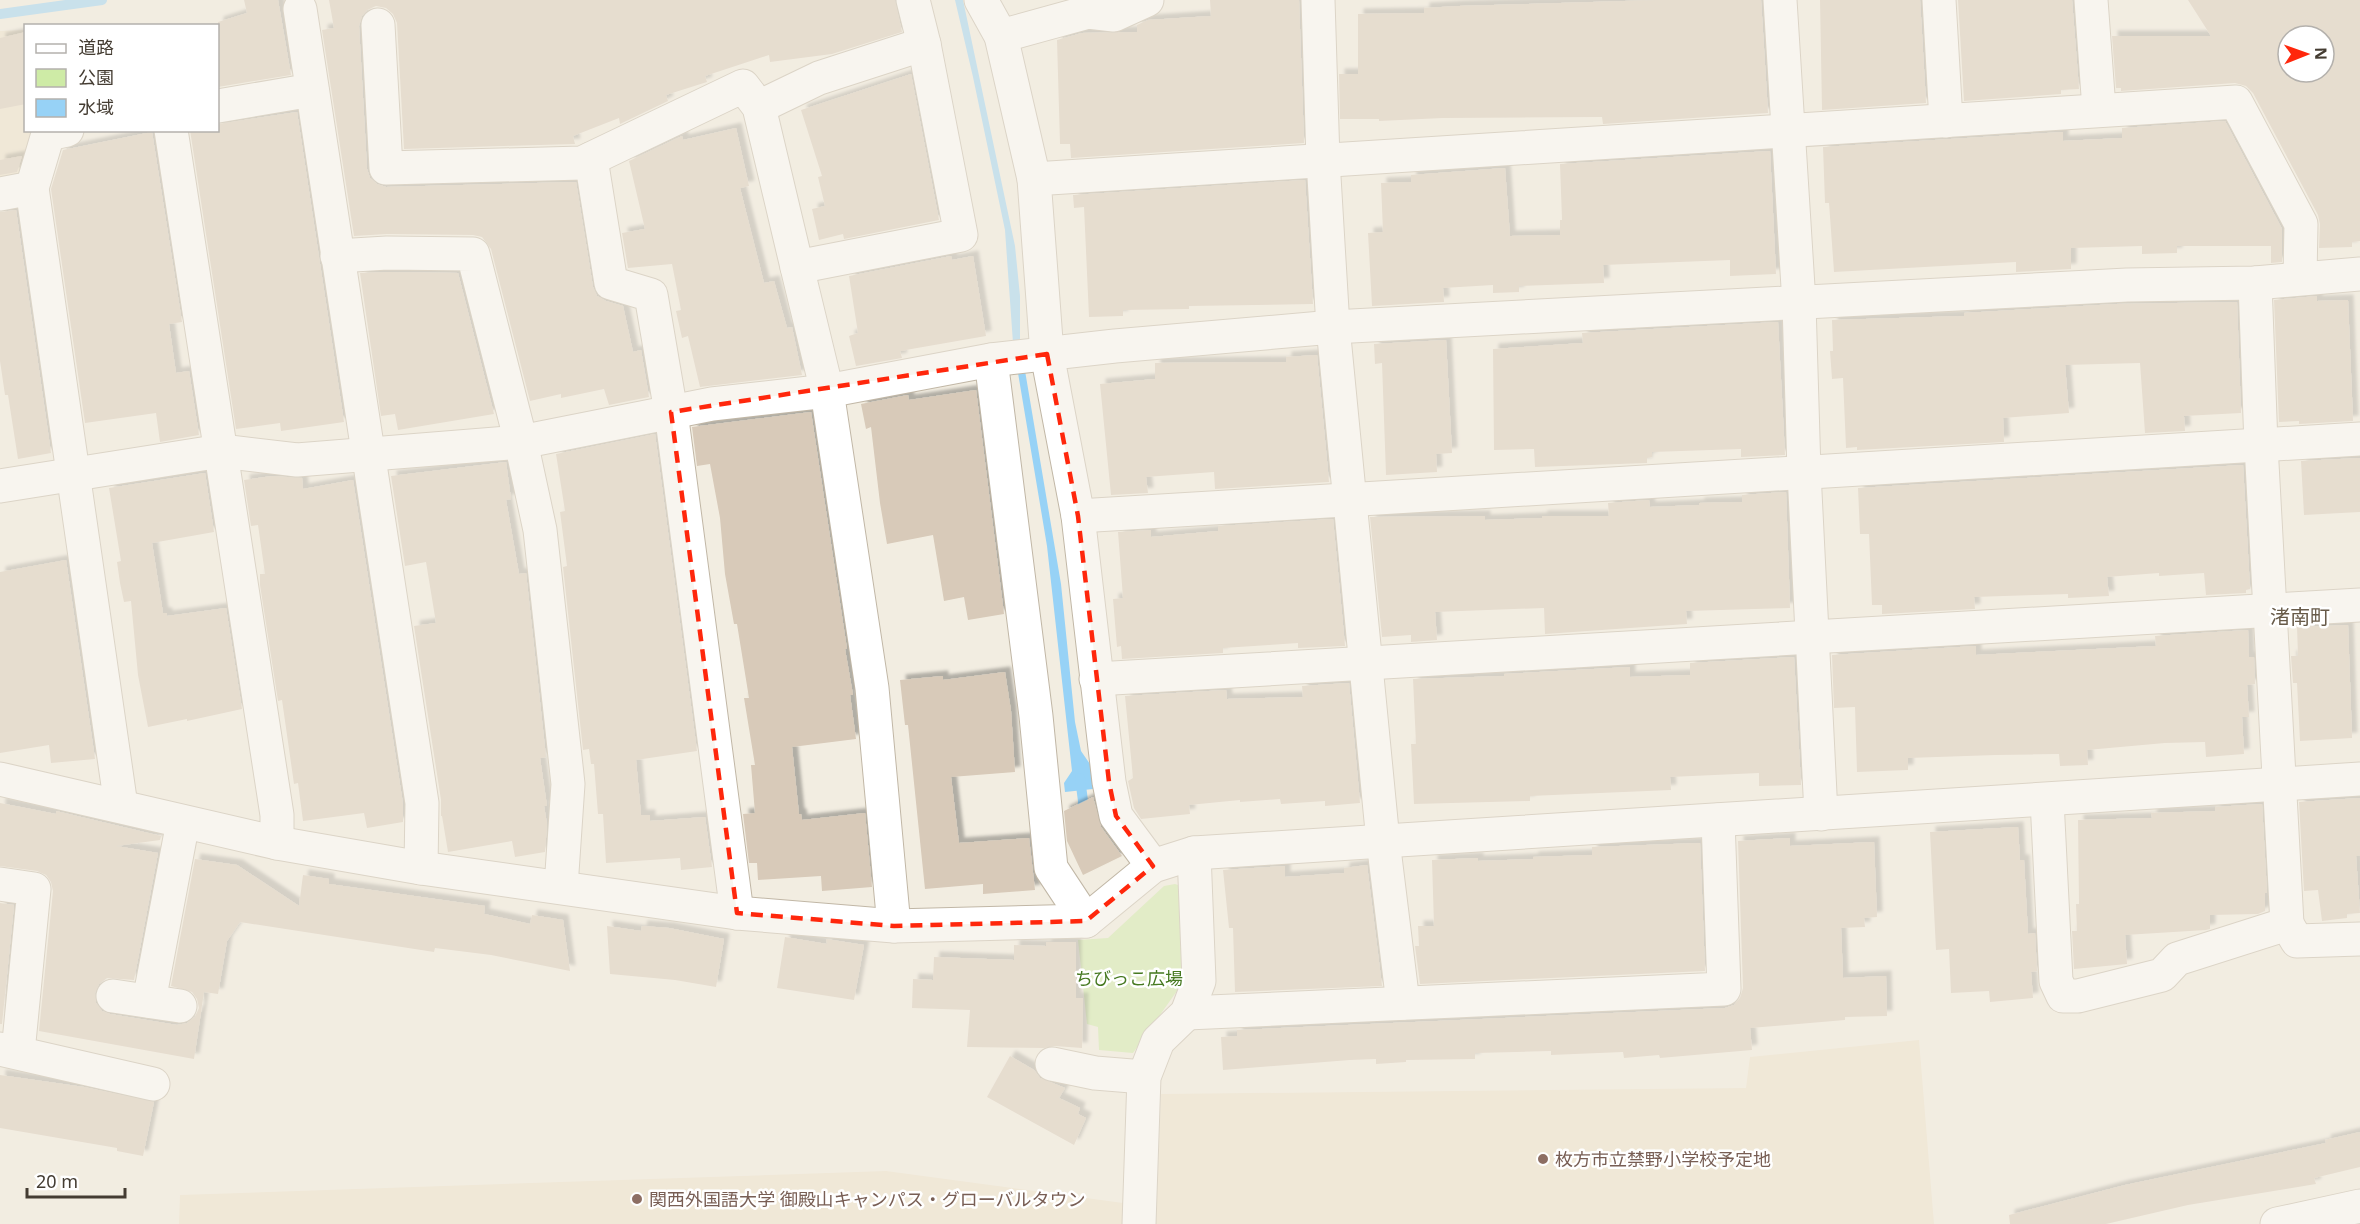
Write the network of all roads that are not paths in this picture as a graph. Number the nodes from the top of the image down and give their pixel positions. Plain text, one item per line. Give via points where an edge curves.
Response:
1 (913, 0) edge
2 (981, 0) edge
3 (1148, 0) edge
4 (1318, 0) edge
5 (1780, 0) edge
6 (1939, 0) edge
7 (2091, 0) edge
8 (300, 9) dead end
9 (378, 25) dead end
10 (1002, 36) junction
11 (924, 44) junction
12 (312, 90) junction
13 (219, 106) edge
14 (759, 107) junction
15 (2099, 109) junction
16 (1946, 121) junction
17 (1787, 129) junction
18 (58, 132) edge
19 (171, 132) edge
20 (591, 159) junction
21 (1323, 160) junction
22 (1034, 179) junction
23 (32, 188) junction
24 (0, 194) edge
25 (338, 256) junction
26 (797, 267) junction
27 (2360, 274) edge
28 (2300, 278) junction
29 (2255, 283) junction
30 (1799, 303) junction
31 (1333, 327) junction
32 (1047, 354) junction
33 (991, 360) junction
34 (827, 391) junction
35 (671, 412) junction
36 (2360, 439) edge
37 (520, 442) junction
38 (2261, 445) junction
39 (221, 451) junction
40 (368, 452) junction
41 (1804, 472) junction
42 (73, 474) junction
43 (0, 486) edge
44 (1351, 499) junction
45 (1078, 516) junction
46 (2360, 605) edge
47 (2269, 612) junction
48 (1812, 636) junction
49 (1365, 664) junction
50 (1096, 679) junction
51 (0, 779) edge
52 (2360, 779) edge
53 (2278, 783) junction
54 (2047, 800) junction
55 (121, 806) junction
56 (1821, 814) junction
57 (1718, 820) junction
58 (183, 822) junction
59 (1383, 841) junction
60 (277, 843) junction
61 (1194, 853) junction
62 (1153, 866) junction
63 (421, 868) junction
64 (0, 884) edge
65 (561, 887) junction
66 (737, 913) junction
67 (1086, 921) junction
68 (2287, 924) junction
69 (894, 926) junction
70 (2360, 939) edge
71 (112, 996) dead end
72 (1404, 1004) junction
73 (1187, 1014) junction
74 (9, 1051) edge
75 (1052, 1064) dead end
76 (1144, 1077) junction
77 (153, 1084) dead end
78 (2360, 1206) edge
79 (1139, 1224) edge
80 (2277, 1224) edge

1 - 11 street
2 - 10 street
3 - 10 street via 1114,15 1088,12
4 - 21 street
5 - 17 street
6 - 16 street
7 - 15 street
8 - 12 street
9 - 20 street via 386,168 582,163
10 - 22 street
11 - 14 street via 819,78
11 - 26 street via 961,235
12 - 13 street
12 - 25 street
14 - 20 street via 743,86
14 - 26 street
15 - 16 street
15 - 28 street via 2236,102 2301,224
16 - 17 street
17 - 21 street
17 - 30 street
18 - 23 street via 48,134
19 - 39 street
20 - 35 street via 611,283 651,295
21 - 22 street
21 - 31 street
22 - 32 street
23 - 24 street
23 - 42 street
25 - 37 street via 473,254
25 - 40 street
26 - 34 street
27 - 28 street
28 - 29 street
29 - 30 street via 2127,285
29 - 38 street
30 - 31 street
30 - 41 street
31 - 32 street
31 - 44 street
32 - 33 street
32 - 45 street
33 - 34 street
33 - 67 street via 1051,868
34 - 35 street
34 - 69 street via 872,688
35 - 37 street
35 - 66 street
36 - 38 street
37 - 40 street
37 - 65 street via 540,530 568,784
38 - 41 street
38 - 47 street
39 - 40 street via 297,459
39 - 42 street
39 - 60 street via 277,814
40 - 63 street via 422,803
41 - 44 street
41 - 48 street
42 - 43 street
42 - 55 street
44 - 45 street
44 - 49 street
45 - 50 street
46 - 47 street
47 - 48 street
47 - 53 street
48 - 49 street
48 - 56 street
49 - 50 street
49 - 59 street
50 - 62 street via 1116,816
51 - 55 street
52 - 53 street
53 - 54 street
53 - 68 street
54 - 56 street
54 - 68 street via 2056,981 2063,996 2078,996 2162,975 2177,959
55 - 58 street
56 - 57 street
57 - 59 street
57 - 72 street via 1724,989
58 - 60 street
58 - 71 street via 165,1004
59 - 61 street
59 - 72 street
60 - 63 street
61 - 62 street
61 - 73 street via 1199,981
62 - 67 street
63 - 65 street
64 - 74 street via 34,889
65 - 66 street
66 - 69 street
67 - 69 street
68 - 70 street via 2297,941
72 - 73 street
73 - 76 street via 1158,1041
74 - 77 street
75 - 76 street
76 - 79 street
78 - 80 street

